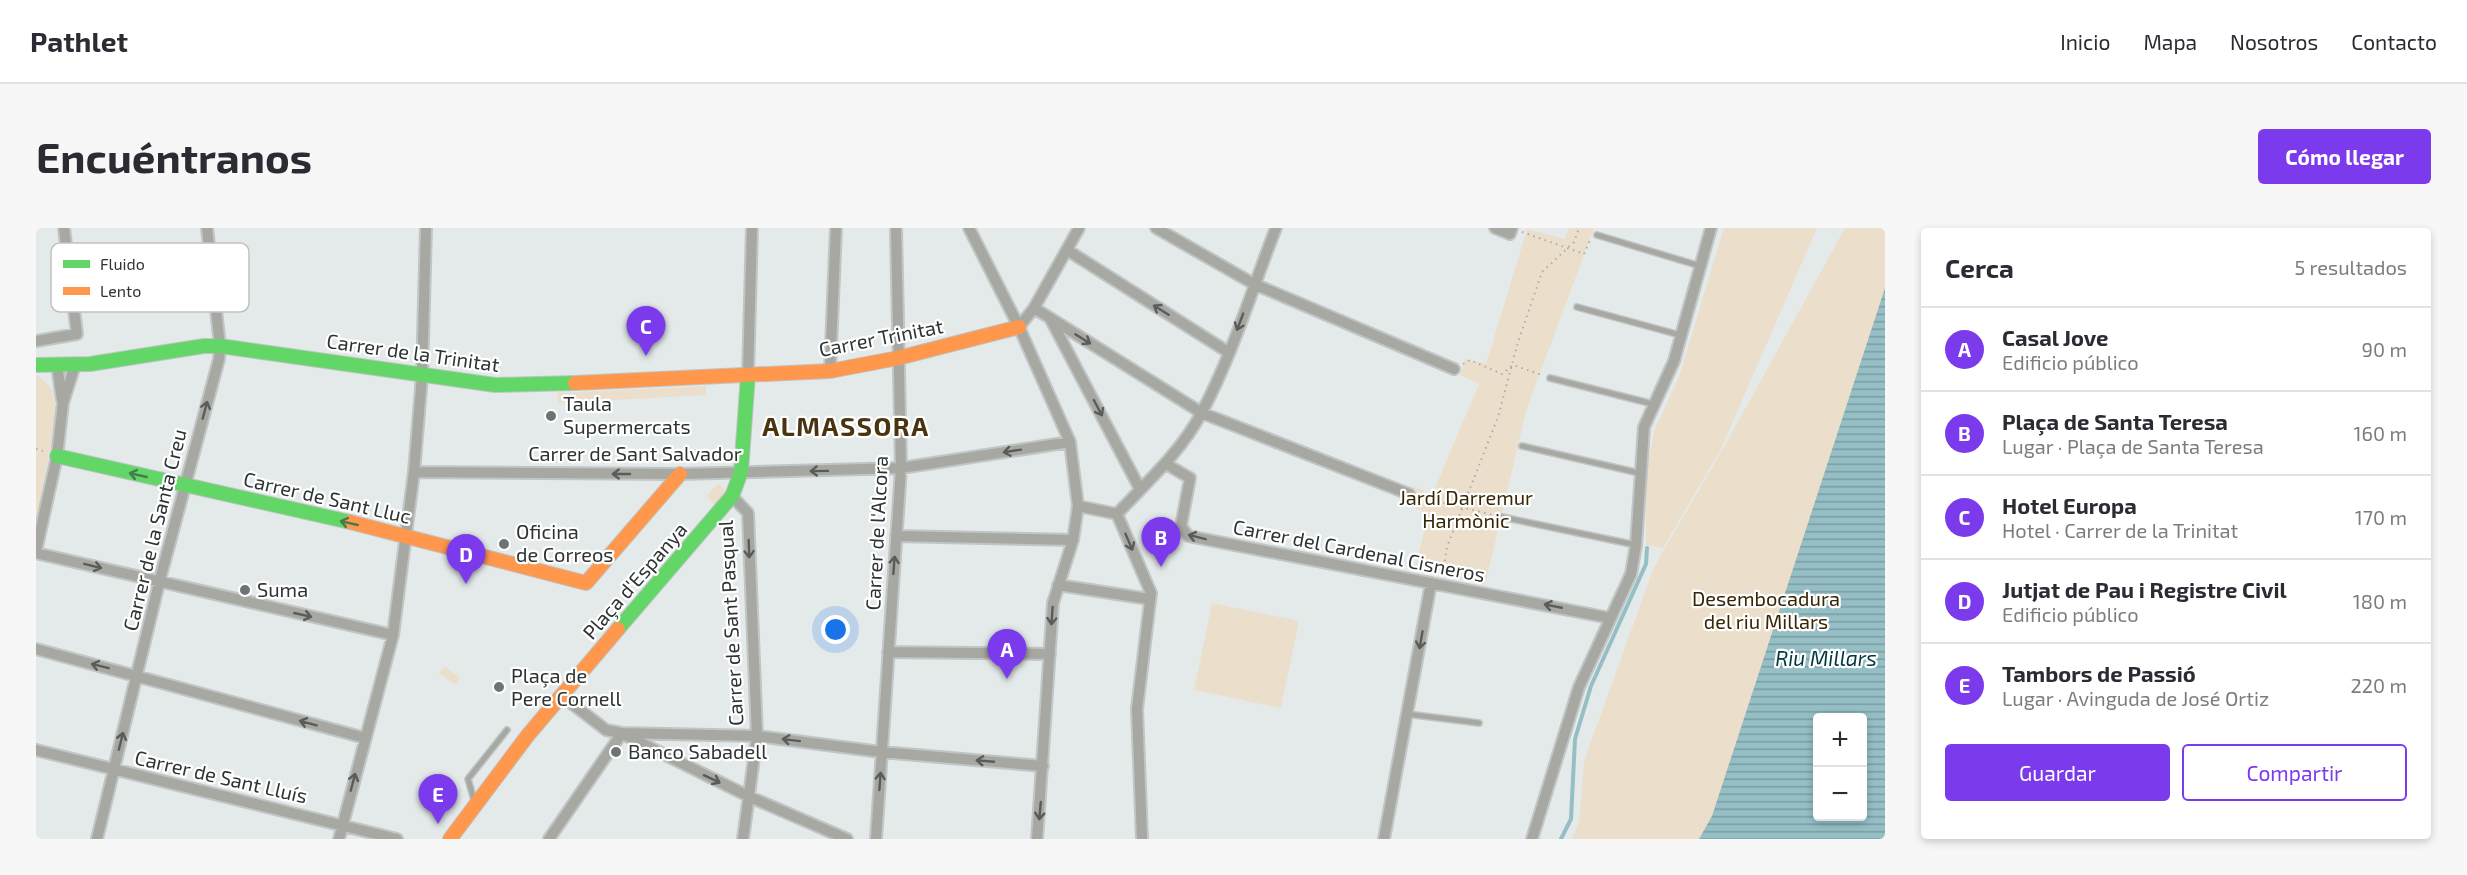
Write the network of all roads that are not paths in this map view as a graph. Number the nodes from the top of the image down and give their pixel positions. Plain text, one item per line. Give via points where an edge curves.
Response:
1 (63, 228) edge
2 (207, 228) edge
3 (426, 228) edge
4 (752, 228) edge
5 (836, 228) edge
6 (896, 228) edge
7 (969, 228) edge
8 (1079, 228) edge
9 (1156, 228) edge
10 (1276, 228) edge
11 (1496, 228) edge
12 (1711, 228) edge
13 (1511, 231) edge
14 (1598, 235) road end
15 (65, 243) edge
16 (209, 243) edge
17 (1067, 250) junction
18 (1700, 266) junction
19 (1254, 285) junction
20 (1577, 307) dead end
21 (1034, 308) junction
22 (74, 312) edge
23 (216, 312) edge
24 (1051, 319) junction
25 (1019, 327) junction
26 (1680, 335) junction
27 (36, 341) edge
28 (220, 346) junction
29 (1228, 352) junction
30 (898, 358) junction
31 (36, 364) edge
32 (57, 365) junction
33 (75, 365) junction
34 (1454, 369) road end
35 (830, 371) junction
36 (748, 375) junction
37 (422, 376) junction
38 (1550, 378) road end
39 (63, 403) junction
40 (1653, 404) junction
41 (1202, 413) junction
42 (1070, 442) junction
43 (1522, 446) dead end
44 (57, 456) junction
45 (1166, 464) junction
46 (901, 468) junction
47 (414, 472) junction
48 (741, 472) junction
49 (1639, 473) junction
50 (680, 474) junction
51 (184, 486) junction
52 (1140, 489) junction
53 (1408, 494) road end
54 (732, 496) junction
55 (1078, 506) junction
56 (1117, 514) junction
57 (1502, 517) road end
58 (406, 535) junction
59 (896, 536) junction
60 (1072, 540) junction
61 (1636, 545) junction
62 (614, 551) junction
63 (36, 552) edge
64 (602, 572) dead end
65 (159, 583) junction
66 (586, 583) joint
67 (1436, 584) junction
68 (1058, 585) junction
69 (1149, 599) junction
70 (1610, 618) junction
71 (393, 635) junction
72 (36, 649) edge
73 (888, 652) junction
74 (1050, 654) junction
75 (138, 675) junction
76 (564, 693) junction
77 (1407, 714) junction
78 (1479, 723) dead end
79 (507, 730) dead end
80 (622, 733) junction
81 (757, 736) junction
82 (365, 738) junction
83 (36, 750) edge
84 (881, 752) junction
85 (1043, 766) junction
86 (113, 770) junction
87 (750, 797) junction
88 (475, 805) junction
89 (342, 825) junction
90 (97, 839) edge
91 (339, 839) edge
92 (397, 839) edge
93 (450, 839) edge
94 (549, 839) edge
95 (743, 839) edge
96 (848, 839) edge
97 (876, 839) edge
98 (1037, 839) edge
99 (1142, 839) edge
100 (1384, 839) edge
101 (1532, 839) edge

1 - 15 street
2 - 16 street, Carrer de la Santa Creu
3 - 37 street
4 - 36 street
5 - 35 street
6 - 30 street, Carrer de l'Alcora
7 - 25 street
8 - 17 street
9 - 19 street
10 - 19 street
11 - 13 street
12 - 18 street
14 - 18 lane
17 - 21 street
29 -> 17 street
18 - 26 street
19 -> 29 street
19 - 34 street
20 - 26 lane
21 - 24 street
21 - 25 street
22 - 27 street via 77,334
23 - 28 street, Carrer de la Santa Creu
24 -> 41 street
24 -> 52 street
25 - 30 street, Carrer Trinitat
25 - 42 street
26 - 40 street via 1674,361
28 - 33 street, Carrer de la Trinitat
28 - 37 street, Carrer de la Trinitat
51 -> 28 street, Carrer de la Santa Creu
29 - 41 street
30 - 35 street, Carrer Trinitat
30 - 46 street, Carrer de l'Alcora
31 - 32 street, Carrer de la Trinitat
32 - 33 street, Carrer de la Trinitat
32 - 39 street
33 - 39 street
35 - 36 street, Carrer Trinitat
36 - 37 street, Carrer de la Trinitat via 524,385
36 - 48 street, Carrer de Sant Pasqual
37 - 47 street
38 - 40 lane
39 - 44 street
40 - 49 street via 1644,427
41 - 45 street
41 - 53 street
42 -> 46 street, Carrer de Sant Salvador
42 - 55 street
43 - 49 lane
51 -> 44 street, Carrer de Sant Lluc
44 - 63 street
45 - 52 street
67 -> 45 street, Carrer del Cardenal Cisneros via 1188,536 1181,526 1190,478
46 -> 48 street, Carrer de Sant Salvador
46 - 59 street, Carrer de l'Alcora
50 -> 47 street, Carrer de Sant Salvador
47 - 58 street
48 - 50 street, Carrer de Sant Salvador
48 - 54 street, Carrer de Sant Pasqual
49 - 61 street
50 - 62 street, Plaça d'Espanya
58 -> 51 street, Carrer de Sant Lluc
51 - 65 street, Carrer de la Santa Creu
52 - 56 street
54 - 76 street, Plaça d'Espanya
54 -> 81 street, Carrer de Sant Pasqual via 748,513
55 - 56 street
55 - 60 street
56 -> 69 street via 1151,593
57 - 61 lane
58 - 66 street, Carrer de Sant Lluc
58 - 71 street
59 - 60 street
73 -> 59 street, Carrer de l'Alcora
60 - 68 street
61 - 70 street via 1630,574
62 - 64 lane
62 - 66 street, Plaça d'Espanya
63 -> 65 street
65 -> 71 street
65 - 75 street, Carrer de la Santa Creu
70 -> 67 street, Carrer del Cardenal Cisneros
67 -> 77 street
68 - 69 street
68 -> 74 street
69 - 99 street via 1137,709
70 - 101 street via 1578,687
71 - 82 street
75 -> 72 street
73 - 74 street
73 - 84 street, Carrer de l'Alcora
74 - 85 street
82 -> 75 street
86 -> 75 street, Carrer de la Santa Creu
76 - 80 street via 606,730
76 - 88 street
77 - 78 lane
77 - 100 street
79 - 88 lane via 468,779
80 - 81 street
80 -> 87 street
80 - 94 street
84 -> 81 street
81 - 87 street, Carrer de Sant Pasqual
89 -> 82 street
83 - 86 street, Carrer de Sant Lluís
85 -> 84 street
97 -> 84 street, Carrer de l'Alcora
85 -> 98 street
86 - 89 street, Carrer de Sant Lluís
86 - 90 street, Carrer de la Santa Creu
87 - 95 street, Carrer de Sant Pasqual
87 - 96 street
88 - 93 street
89 - 91 street
89 - 92 street, Carrer de Sant Lluís

